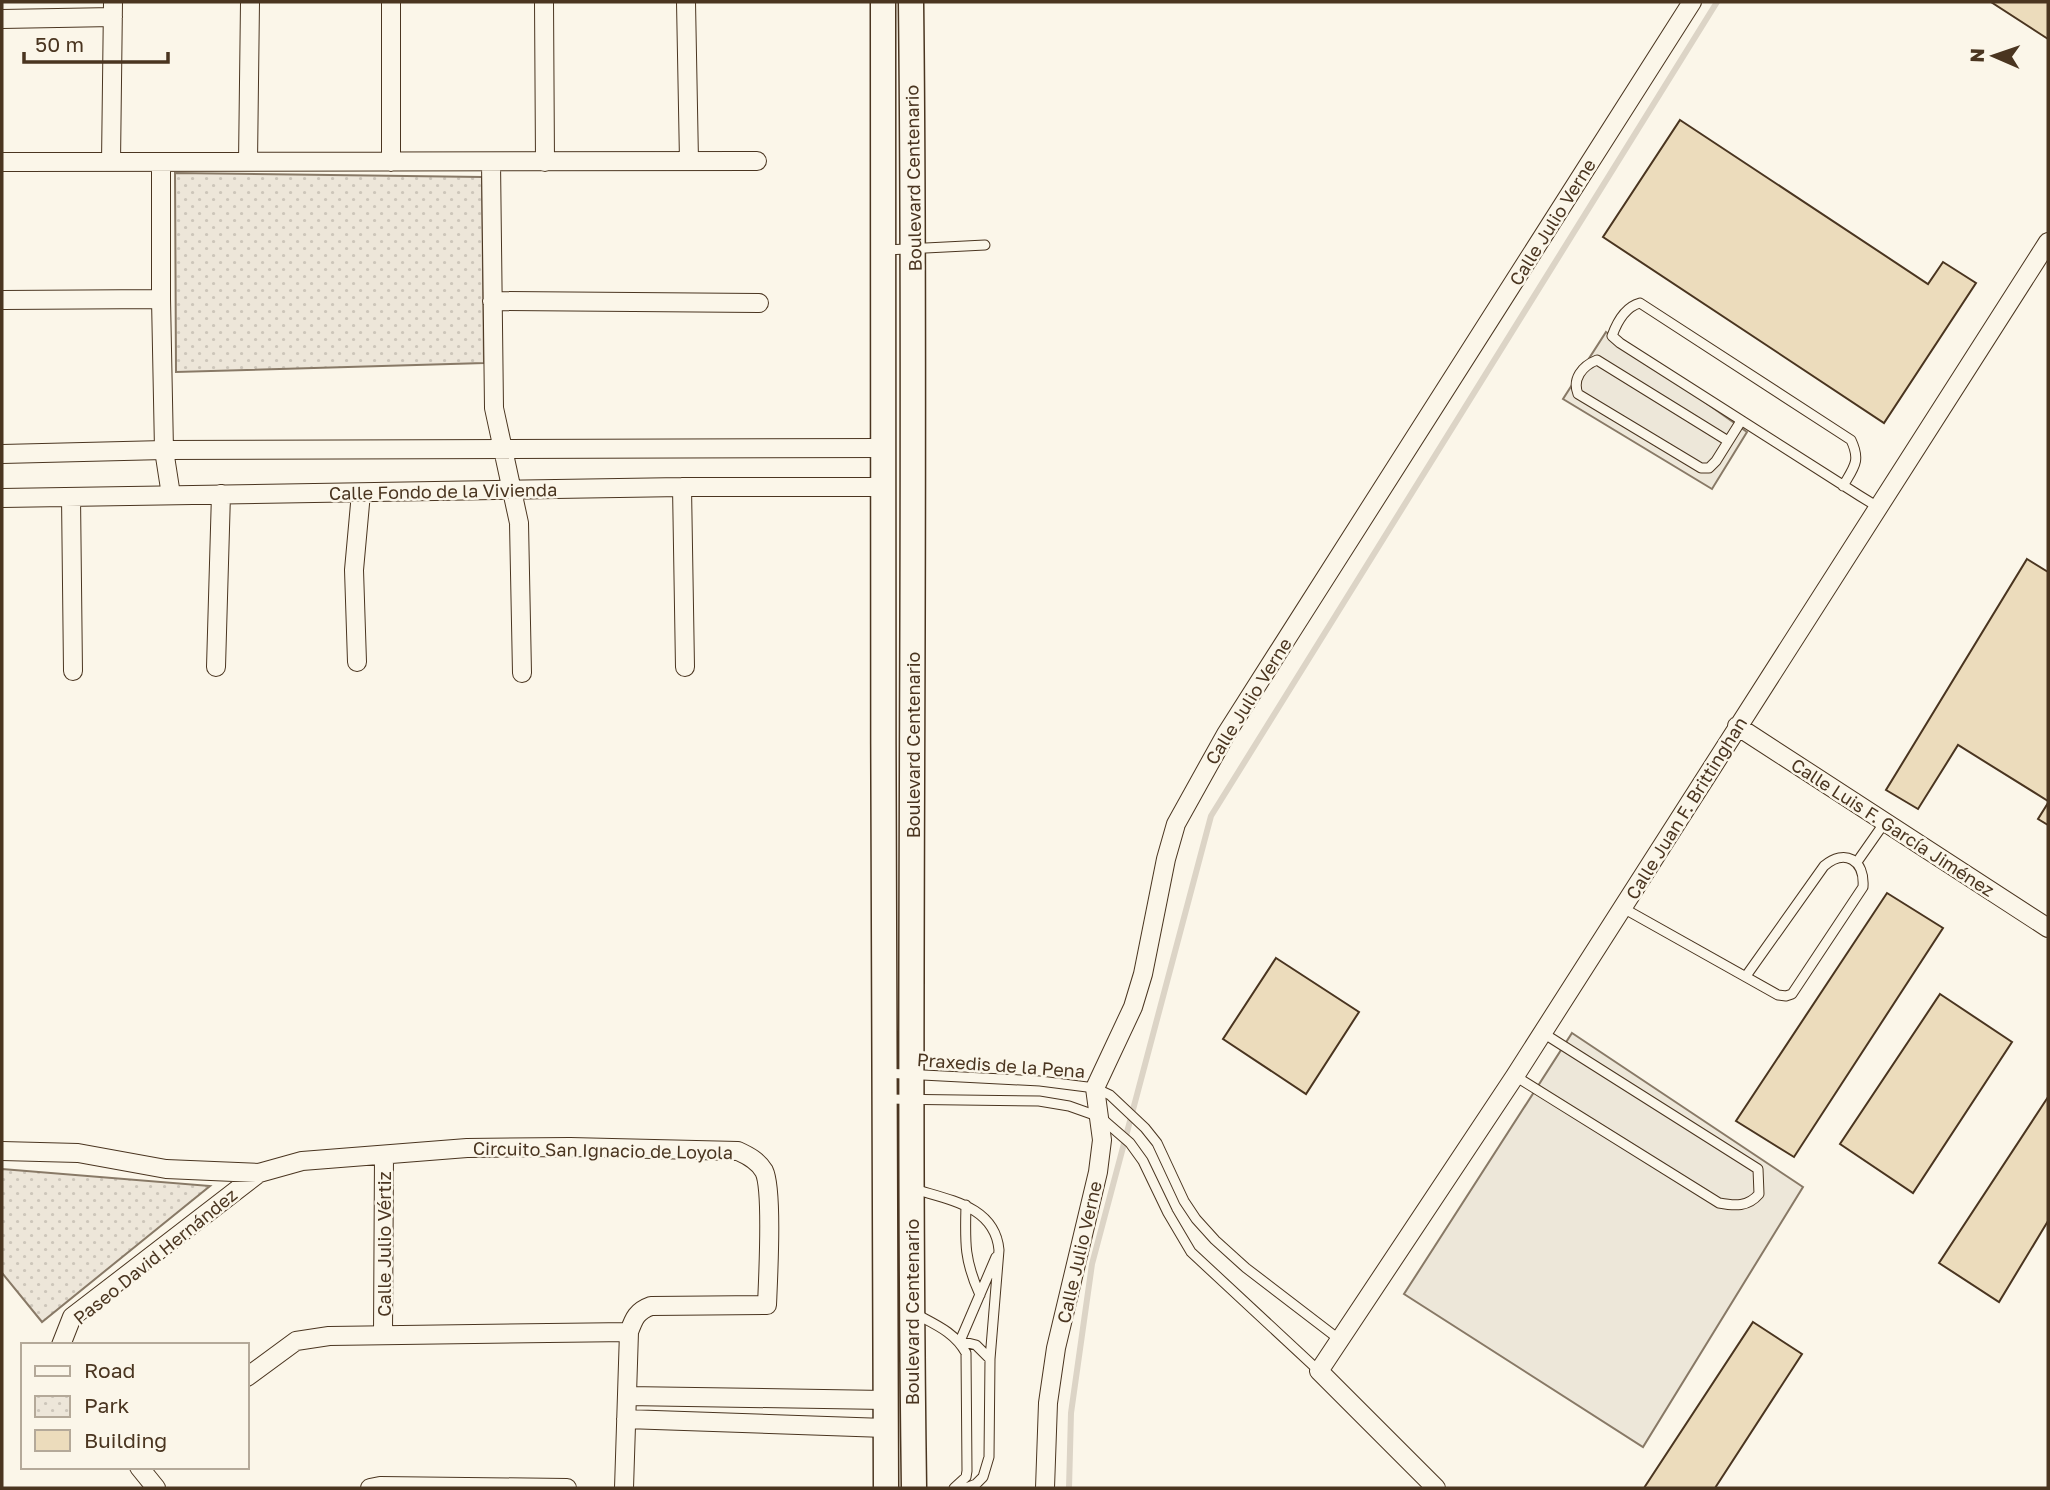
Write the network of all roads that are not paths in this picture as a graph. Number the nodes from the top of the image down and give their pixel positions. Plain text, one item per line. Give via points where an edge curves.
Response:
1 (250, 2) edge
2 (391, 2) edge
3 (544, 2) edge
4 (686, 2) edge
5 (883, 2) edge
6 (911, 2) edge
7 (1692, 2) edge
8 (113, 10) edge
9 (2, 19) edge
10 (689, 161) junction
11 (757, 161) dead end
12 (2, 162) edge
13 (111, 162) junction
14 (161, 162) junction
15 (248, 162) junction
16 (391, 162) junction
17 (491, 162) junction
18 (545, 162) junction
19 (2048, 242) edge
20 (985, 244) dead end
21 (914, 249) junction
22 (884, 250) junction
23 (161, 299) junction
24 (2, 300) edge
25 (492, 301) junction
26 (759, 303) dead end
27 (1741, 421) junction
28 (1728, 441) junction
29 (884, 448) junction
30 (164, 450) junction
31 (503, 450) junction
32 (2, 454) edge
33 (1843, 486) junction
34 (682, 487) junction
35 (885, 487) junction
36 (511, 490) junction
37 (361, 493) junction
38 (221, 494) junction
39 (171, 495) junction
40 (71, 497) junction
41 (2, 498) edge
42 (1878, 507) junction
43 (914, 593) junction
44 (357, 662) dead end
45 (215, 667) dead end
46 (685, 667) dead end
47 (73, 671) dead end
48 (522, 673) dead end
49 (884, 684) junction
50 (914, 684) junction
51 (1737, 726) junction
52 (1885, 822) junction
53 (1857, 862) junction
54 (1623, 908) junction
55 (2048, 928) edge
56 (1746, 976) junction
57 (1543, 1033) junction
58 (882, 1073) junction
59 (911, 1074) junction
60 (1515, 1076) junction
61 (1095, 1088) junction
62 (883, 1099) junction
63 (911, 1100) junction
64 (1107, 1123) junction
65 (2, 1151) edge
66 (384, 1155) junction
67 (259, 1173) junction
68 (912, 1189) junction
69 (966, 1205) junction
70 (999, 1250) junction
71 (980, 1295) junction
72 (912, 1312) junction
73 (629, 1332) junction
74 (383, 1334) junction
75 (1340, 1340) junction
76 (960, 1341) junction
77 (62, 1343) edge
78 (990, 1359) junction
79 (1319, 1371) junction
80 (248, 1376) edge
81 (627, 1395) junction
82 (885, 1400) junction
83 (626, 1419) junction
84 (886, 1427) junction
85 (141, 1469) edge
86 (156, 1488) edge
87 (370, 1488) edge
88 (567, 1488) edge
89 (624, 1488) edge
90 (886, 1488) edge
91 (904, 1488) edge
92 (914, 1488) edge
93 (954, 1488) edge
94 (966, 1488) edge
95 (1045, 1488) edge
96 (1436, 1488) edge

1 - 15 street
2 - 16 street
3 - 18 street
4 - 10 street
5 - 22 main road, Boulevard Centenario
6 - 21 main road, Boulevard Centenario
7 - 61 street, Calle Julio Verne via 1190,796 1166,859 1133,1007
8 - 9 street
8 - 13 street
10 - 11 street
10 - 18 street
12 - 13 street
13 - 14 street
14 - 15 street
14 - 23 street
15 - 16 street
16 - 17 street
17 - 18 street
17 - 25 street
19 - 42 street, Calle Juan F. Brittinghan
20 - 21 lane
21 - 22 lane
21 - 43 main road, Boulevard Centenario
22 - 29 main road, Boulevard Centenario
23 - 24 street
23 - 30 street
25 - 26 street
25 - 31 street via 494,408
27 - 28 lane
27 - 33 lane
27 - 33 lane via 1612,336 1631,306 1640,303 1647,307 1851,440 1856,462
28 - 28 lane via 1716,461 1701,468 1578,394 1577,378 1587,364 1597,360
29 - 31 street
29 - 35 main road, Boulevard Centenario
29 - 43 main road via 899,468 901,575
30 - 31 street
30 - 32 street
30 - 39 street
31 - 36 street
33 - 42 lane
34 - 35 street, Calle Fondo de la Vivienda
34 - 36 street, Calle Fondo de la Vivienda
34 - 46 street
35 - 49 main road, Boulevard Centenario
36 - 37 street, Calle Fondo de la Vivienda
36 - 48 street via 519,534
37 - 38 street, Calle Fondo de la Vivienda
37 - 44 street via 355,570
38 - 39 street, Calle Fondo de la Vivienda
38 - 45 street
39 - 40 street, Calle Fondo de la Vivienda
40 - 41 street, Calle Fondo de la Vivienda
40 - 47 street
42 - 51 street, Calle Juan F. Brittinghan
43 - 50 main road, Boulevard Centenario
49 - 50 main road
49 - 58 main road, Boulevard Centenario
50 - 59 main road, Boulevard Centenario
51 - 52 street, Calle Luis F. García Jiménez
51 - 54 street, Calle Juan F. Brittinghan
52 - 53 lane
52 - 55 street, Calle Luis F. García Jiménez
53 - 56 lane via 1844,857 1824,866
53 - 56 lane via 1864,876 1863,887 1792,994 1778,995
54 - 56 lane
54 - 57 street, Calle Juan F. Brittinghan
57 - 60 street, Calle Juan F. Brittinghan
57 - 60 lane via 1758,1169 1759,1194 1752,1202 1735,1206 1719,1203
58 - 59 lane, Praxedis de la Pena
58 - 62 main road, Boulevard Centenario
59 - 61 lane, Praxedis de la Pena
59 - 63 main road, Boulevard Centenario
60 - 75 street, Calle Juan F. Brittinghan
61 - 64 street, Calle Julio Verne
61 - 75 lane, Praxedis de la Pena via 1119,1102 1146,1128 1184,1201 1215,1240
62 - 63 lane, Praxedis de la Pena
62 - 82 main road, Boulevard Centenario
63 - 64 lane, Praxedis de la Pena via 1039,1101 1069,1106
63 - 68 main road, Boulevard Centenario
64 - 79 lane, Praxedis de la Pena via 1143,1160 1191,1252
64 - 95 street, Calle Julio Verne via 1056,1348 1048,1403
65 - 67 street via 78,1153 166,1169
66 - 67 street, Circuito San Ignacio de Loyola via 302,1161
66 - 73 street, Circuito San Ignacio de Loyola via 570,1147 738,1151 753,1158 765,1172 768,1192 768,1305 652,1306 634,1317
66 - 74 street, Calle Julio Vértiz
67 - 77 street, Paseo David Hernández via 72,1317
68 - 69 lane
68 - 72 main road, Boulevard Centenario
69 - 70 lane via 984,1215 998,1238
69 - 71 lane via 968,1270
70 - 71 lane
70 - 78 lane
71 - 76 lane
72 - 76 lane
72 - 92 main road, Boulevard Centenario
73 - 74 street
73 - 81 street
74 - 80 street via 296,1341
75 - 79 street, Calle Juan F. Brittinghan
76 - 78 lane via 976,1345
76 - 93 lane via 966,1353 968,1463 966,1477
78 - 94 lane via 987,1469 976,1484
79 - 96 street
81 - 82 street
81 - 83 street
82 - 84 main road, Boulevard Centenario
82 - 91 main road via 900,1419
83 - 84 street
83 - 89 street
84 - 90 main road, Boulevard Centenario
85 - 86 street
87 - 88 street

